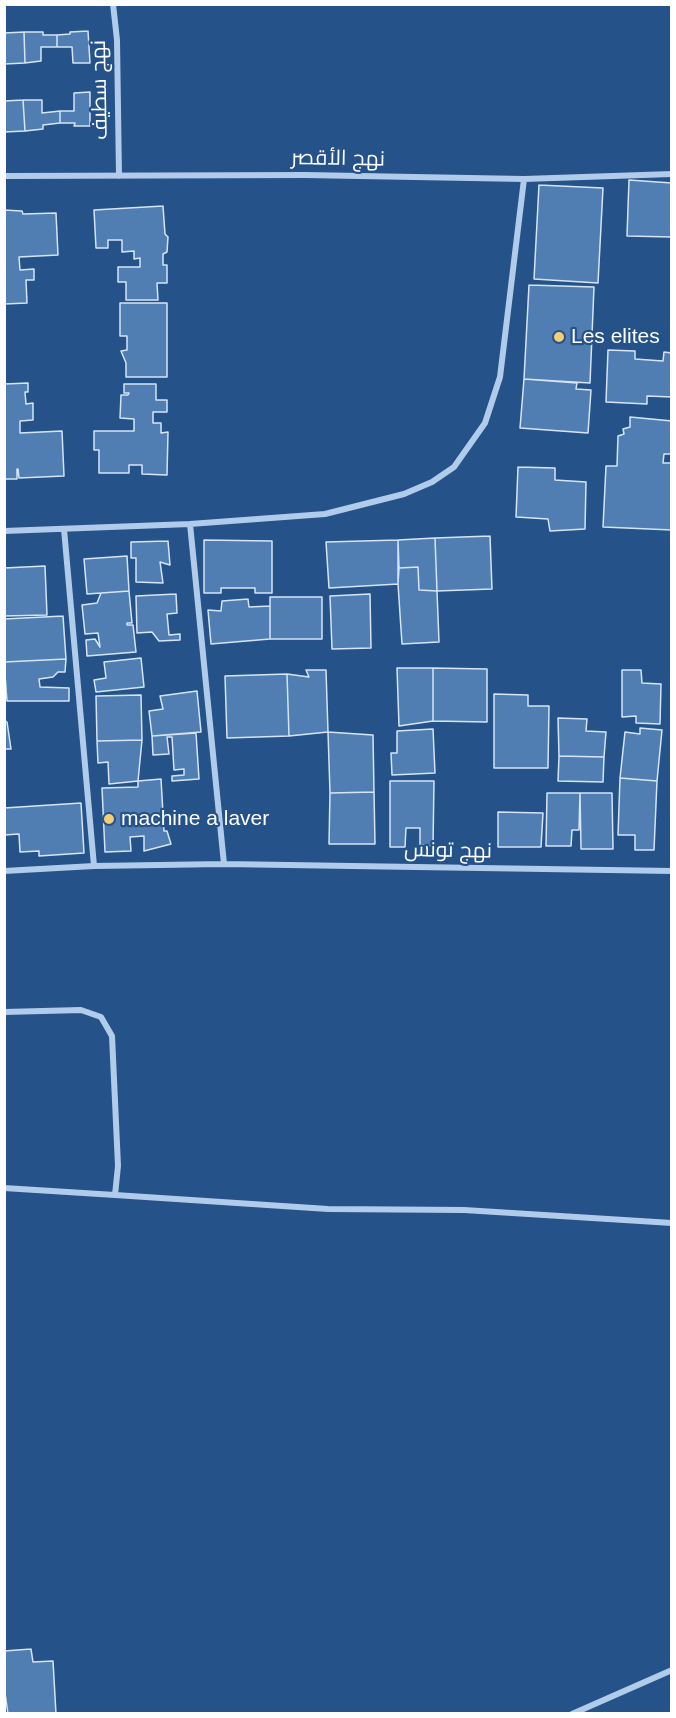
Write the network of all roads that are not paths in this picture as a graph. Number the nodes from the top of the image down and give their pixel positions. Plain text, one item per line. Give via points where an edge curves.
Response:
1 (113, 4) edge
2 (672, 174) edge
3 (4, 176) edge
4 (118, 176) junction
5 (524, 179) junction
6 (190, 524) junction
7 (64, 529) junction
8 (4, 531) edge
9 (224, 864) junction
10 (94, 866) junction
11 (4, 871) edge
12 (672, 871) edge
13 (4, 1012) edge
14 (4, 1188) edge
15 (115, 1196) junction
16 (672, 1223) edge
17 (672, 1670) edge
18 (572, 1713) edge

1 - 4 street, نهج سطيف
2 - 5 street, نهج الأقصر
3 - 4 street, نهج الأقصر
4 - 5 street, نهج الأقصر
5 - 6 street via 500,377 485,423 454,466 432,482 404,494 325,514
6 - 7 street
6 - 9 street
7 - 8 street
7 - 10 street
9 - 10 street, نهج تونس
9 - 12 street, نهج تونس
10 - 11 street, نهج تونس
13 - 15 street via 81,1010 101,1017 112,1036 118,1166
14 - 15 street
15 - 16 street
17 - 18 street

